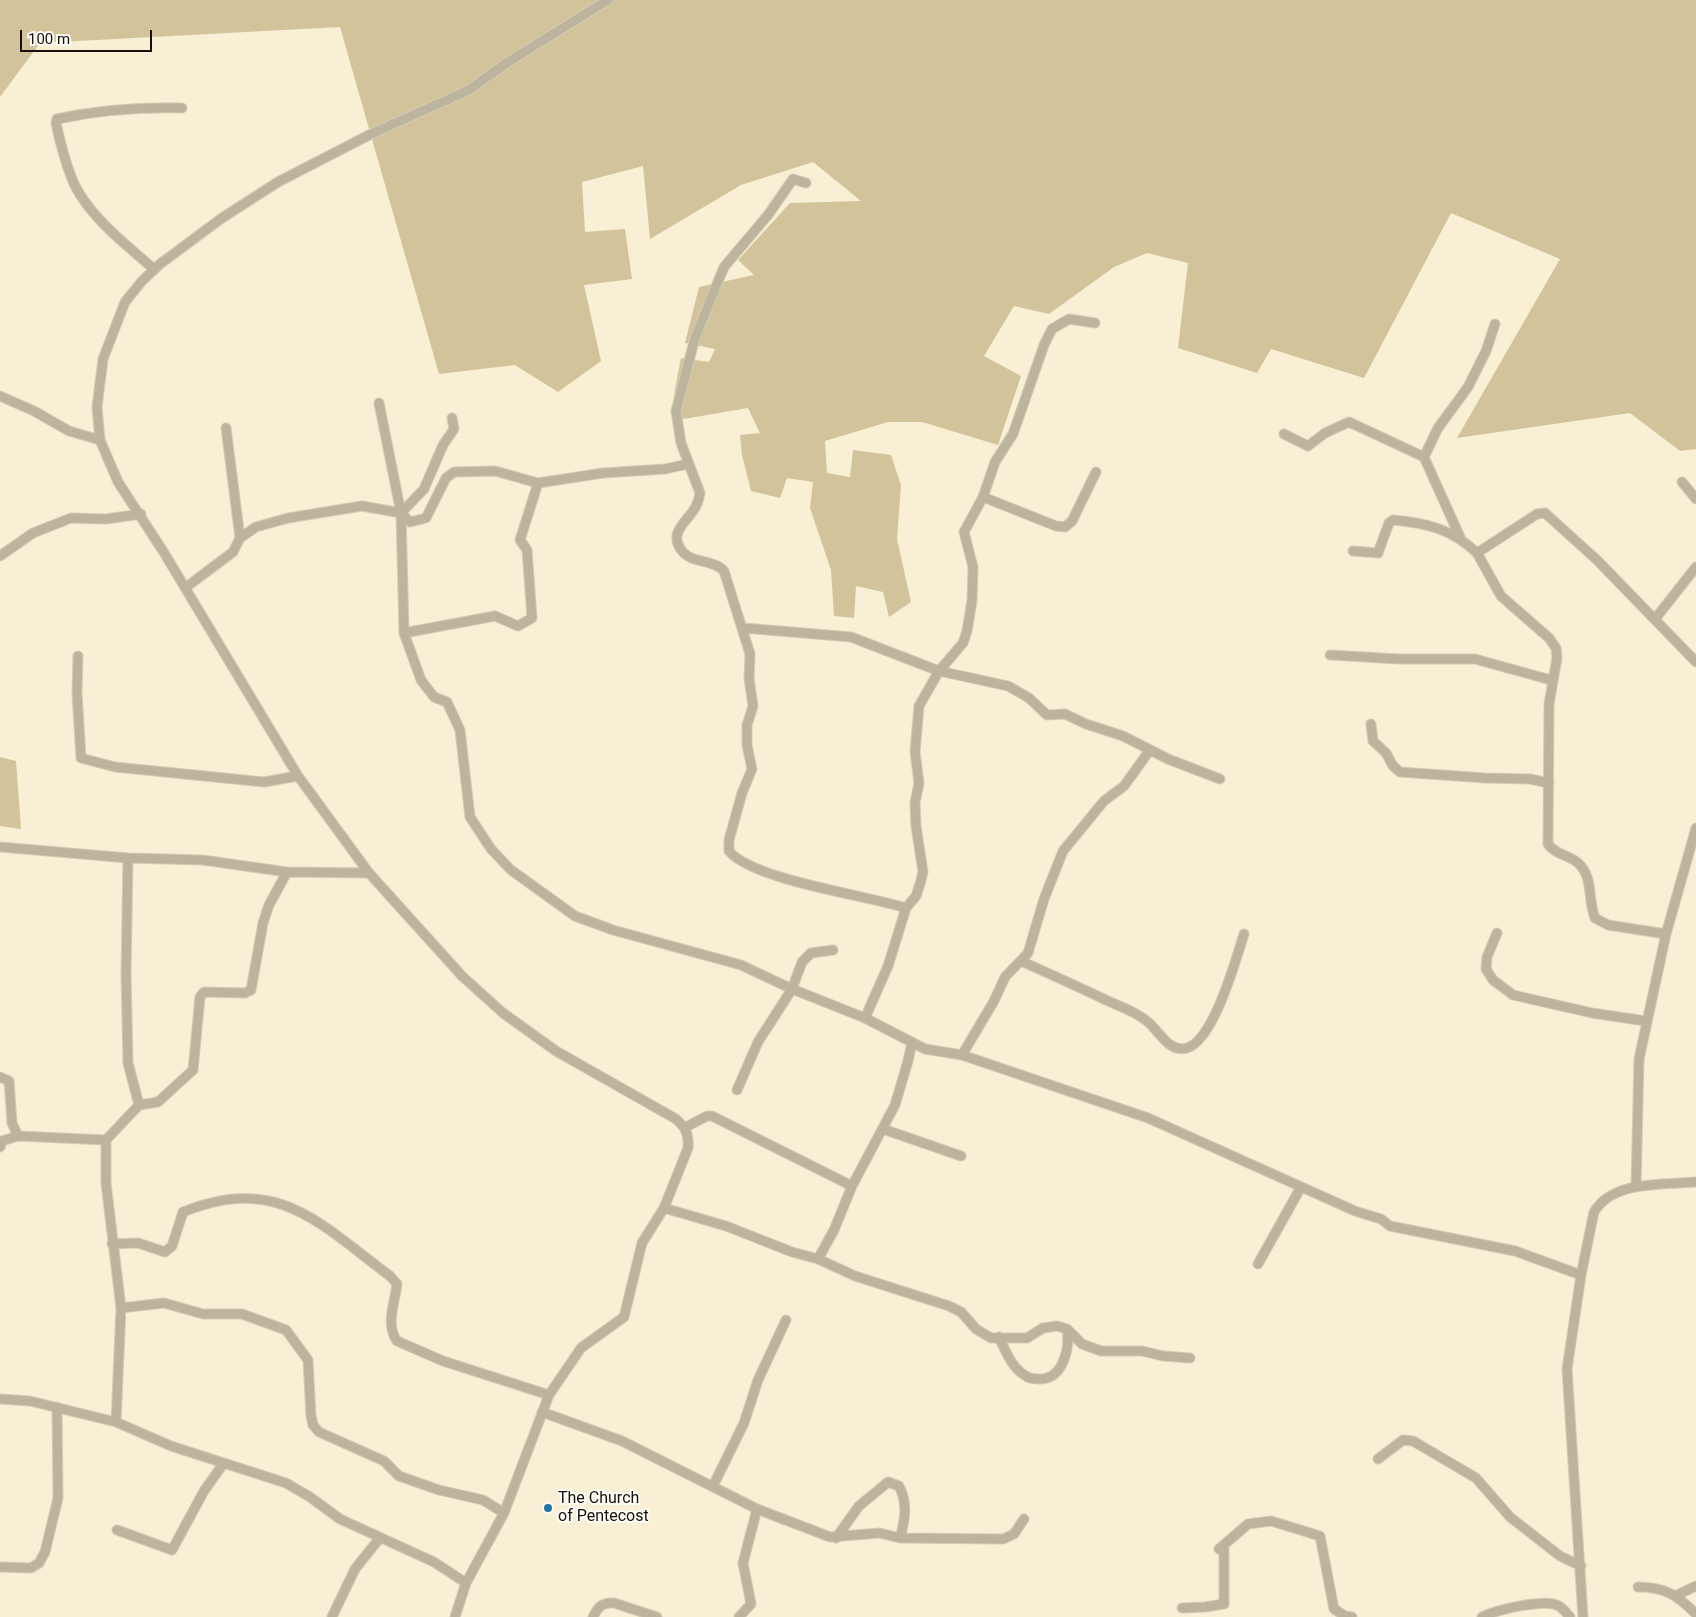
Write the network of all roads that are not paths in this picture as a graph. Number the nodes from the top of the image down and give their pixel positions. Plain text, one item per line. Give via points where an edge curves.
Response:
1 (608, 0) edge
2 (182, 108) dead end
3 (806, 183) dead end
4 (154, 269) junction
5 (1095, 323) dead end
6 (1495, 324) dead end
7 (0, 396) edge
8 (379, 403) dead end
9 (452, 418) dead end
10 (226, 428) dead end
11 (1284, 434) dead end
12 (100, 440) junction
13 (1424, 457) junction
14 (688, 464) junction
15 (1096, 472) dead end
16 (1682, 482) dead end
17 (538, 483) junction
18 (983, 497) junction
19 (1696, 499) edge
20 (401, 513) junction
21 (141, 514) junction
22 (1460, 537) junction
23 (240, 538) junction
24 (1353, 551) dead end
25 (1476, 553) junction
26 (0, 556) edge
27 (1696, 567) edge
28 (185, 588) junction
29 (1655, 619) junction
30 (744, 628) junction
31 (404, 633) junction
32 (1330, 655) dead end
33 (78, 656) dead end
34 (1696, 662) edge
35 (939, 671) junction
36 (1552, 680) junction
37 (1371, 724) dead end
38 (1150, 750) junction
39 (298, 776) junction
40 (1220, 780) dead end
41 (1549, 783) junction
42 (1696, 828) edge
43 (0, 847) edge
44 (128, 858) junction
45 (288, 872) junction
46 (369, 872) junction
47 (906, 908) junction
48 (1498, 933) dead end
49 (1244, 934) dead end
50 (1666, 934) junction
51 (833, 950) dead end
52 (1021, 961) junction
53 (792, 989) junction
54 (865, 1018) junction
55 (1646, 1021) junction
56 (912, 1042) junction
57 (962, 1054) junction
58 (0, 1077) edge
59 (737, 1090) dead end
60 (139, 1105) junction
61 (686, 1127) junction
62 (883, 1129) junction
63 (18, 1136) junction
64 (106, 1140) junction
65 (0, 1147) edge
66 (961, 1156) dead end
67 (1696, 1182) edge
68 (852, 1186) junction
69 (1300, 1187) junction
70 (1636, 1187) junction
71 (664, 1208) junction
72 (112, 1244) junction
73 (818, 1260) junction
74 (1258, 1264) dead end
75 (1580, 1275) junction
76 (120, 1308) junction
77 (786, 1320) dead end
78 (1067, 1329) junction
79 (999, 1338) junction
80 (1190, 1358) dead end
81 (549, 1395) junction
82 (0, 1399) edge
83 (57, 1407) junction
84 (542, 1412) junction
85 (116, 1422) junction
86 (1378, 1459) dead end
87 (223, 1464) junction
88 (713, 1486) junction
89 (757, 1509) junction
90 (504, 1514) junction
91 (1024, 1519) dead end
92 (117, 1530) dead end
93 (836, 1538) junction
94 (900, 1538) junction
95 (379, 1539) junction
96 (0, 1566) edge
97 (1580, 1566) junction
98 (466, 1583) junction
99 (1696, 1586) edge
100 (1638, 1587) dead end
101 (1677, 1595) junction
102 (1182, 1608) dead end
103 (1696, 1614) edge
104 (332, 1617) edge
105 (455, 1617) edge
106 (593, 1617) edge
107 (657, 1617) edge
108 (739, 1617) edge
109 (1352, 1617) edge
110 (1482, 1617) edge
111 (1570, 1617) edge
112 (1583, 1617) edge

1 - 4 street via 469,90 278,182 222,218
2 - 4 street via 96,110 57,119 56,124 72,180 88,204 115,236
3 - 14 street via 793,179 768,215 724,267 695,338 676,411 680,443
4 - 12 street via 126,302 104,359 97,407
5 - 18 street via 1069,318 1052,329 1013,434 995,462
6 - 13 street via 1468,388 1438,428
7 - 12 street via 69,431
8 - 20 street
9 - 20 street via 454,429 443,444 424,489
10 - 23 street
11 - 13 street via 1308,446 1325,433 1349,422
12 - 21 street via 118,482
13 - 22 street
14 - 17 street
14 - 30 street via 700,492 693,512 681,523 676,536 678,545 685,555 724,571
15 - 18 street via 1072,521 1065,526 1056,526
16 - 19 street
17 - 20 street via 495,471 454,472 446,478 426,518 410,522
17 - 31 street via 520,540 527,550 532,618 518,626 495,616
18 - 35 street via 964,532 973,567 967,631
20 - 23 street via 362,506 288,518 256,527
20 - 31 street
21 - 26 street via 106,519 71,518 33,533
21 - 28 street
22 - 24 street via 1430,525 1393,520 1378,553
22 - 25 street
23 - 28 street via 233,552
25 - 29 street via 1537,514 1545,513
25 - 36 street via 1501,596 1556,648
27 - 29 street
28 - 39 street
29 - 34 street
30 - 35 street via 851,637
30 - 47 street via 750,654 752,706 747,725 747,745 752,768 742,793 729,851 744,864 771,874
31 - 53 street via 421,680 434,697 446,702 460,730 470,817 491,849 511,870 575,916 613,930 741,965
32 - 36 street via 1474,659
33 - 39 street via 81,758 115,767 264,782
35 - 38 street via 1008,686 1047,715 1065,714
35 - 47 street via 919,706 915,752 919,783 915,803 923,872 916,896
36 - 41 street
37 - 41 street via 1373,741 1400,772 1530,779
38 - 40 street
38 - 52 street via 1124,786 1104,801 1063,851 1044,898 1028,953
39 - 46 street
41 - 50 street via 1548,844 1578,863 1586,873 1594,918 1608,925
42 - 50 street
43 - 44 street
44 - 45 street via 203,860
44 - 60 street via 128,1063
45 - 46 street
45 - 60 street via 269,905 251,990 245,993 204,992 200,997 193,1070 158,1102
46 - 61 street via 462,976 503,1013 556,1051
47 - 54 street via 888,966
48 - 55 street via 1487,957 1486,969 1493,980 1513,995 1592,1013
49 - 52 street via 1221,1002 1206,1032 1190,1047 1179,1049 1167,1043 1148,1022 1136,1015
50 - 55 street
51 - 53 street via 807,956
52 - 57 street via 1005,977
53 - 54 street
53 - 59 street via 758,1042
54 - 56 street
55 - 70 street via 1639,1058
56 - 57 street via 925,1049
56 - 62 street via 895,1105
57 - 69 street via 1148,1118
58 - 63 street via 9,1081 12,1122
60 - 64 street
61 - 68 street via 712,1116
61 - 71 street via 688,1148
62 - 66 street
62 - 68 street
63 - 64 street
63 - 65 street via 2,1141
64 - 72 street
67 - 70 street
68 - 73 street
69 - 74 street
69 - 75 street via 1381,1219 1390,1226 1515,1251
70 - 75 street via 1607,1197 1596,1207
71 - 73 street via 726,1226
71 - 81 street via 642,1244 624,1317 581,1348
72 - 76 street
72 - 81 street via 138,1244 165,1252 172,1246 183,1212 235,1199 267,1199 295,1208 325,1225 390,1276 396,1284 391,1327 397,1341 443,1361
73 - 79 street via 856,1276 949,1306 961,1312 986,1336
75 - 97 street via 1567,1369
76 - 85 street
76 - 90 street via 164,1303 203,1314 242,1314 286,1330 308,1360 311,1416 313,1425 320,1432 384,1461 399,1476 483,1500
77 - 88 street via 758,1380 744,1423
78 - 79 street via 1057,1326 1043,1328 1027,1338
78 - 79 street via 1063,1364 1044,1380 1027,1378 1018,1370
78 - 80 street via 1082,1344 1102,1351 1142,1351
81 - 84 street
82 - 83 street
83 - 85 street
83 - 96 street via 58,1498 45,1552 39,1563 31,1568
84 - 88 street via 622,1441
84 - 90 street
85 - 87 street
86 - 97 street via 1403,1440 1413,1441 1476,1478 1510,1517 1560,1556
87 - 92 street via 204,1491 172,1550
87 - 95 street via 286,1483 340,1519
88 - 89 street
89 - 93 street
89 - 108 street via 744,1563 751,1604
90 - 98 street
91 - 94 street via 1014,1534 1003,1539
93 - 94 street via 866,1533
93 - 94 street via 859,1506 888,1482 899,1486 905,1497 905,1521
95 - 98 street via 434,1562
95 - 104 street via 355,1570
97 - 112 street
98 - 105 street
99 - 101 street
100 - 101 street
101 - 103 street
102 - 109 street via 1224,1604 1224,1550 1219,1549 1248,1524 1271,1521 1320,1536 1334,1609
106 - 107 street via 598,1607 607,1602
110 - 111 street via 1492,1612 1543,1603 1559,1606

